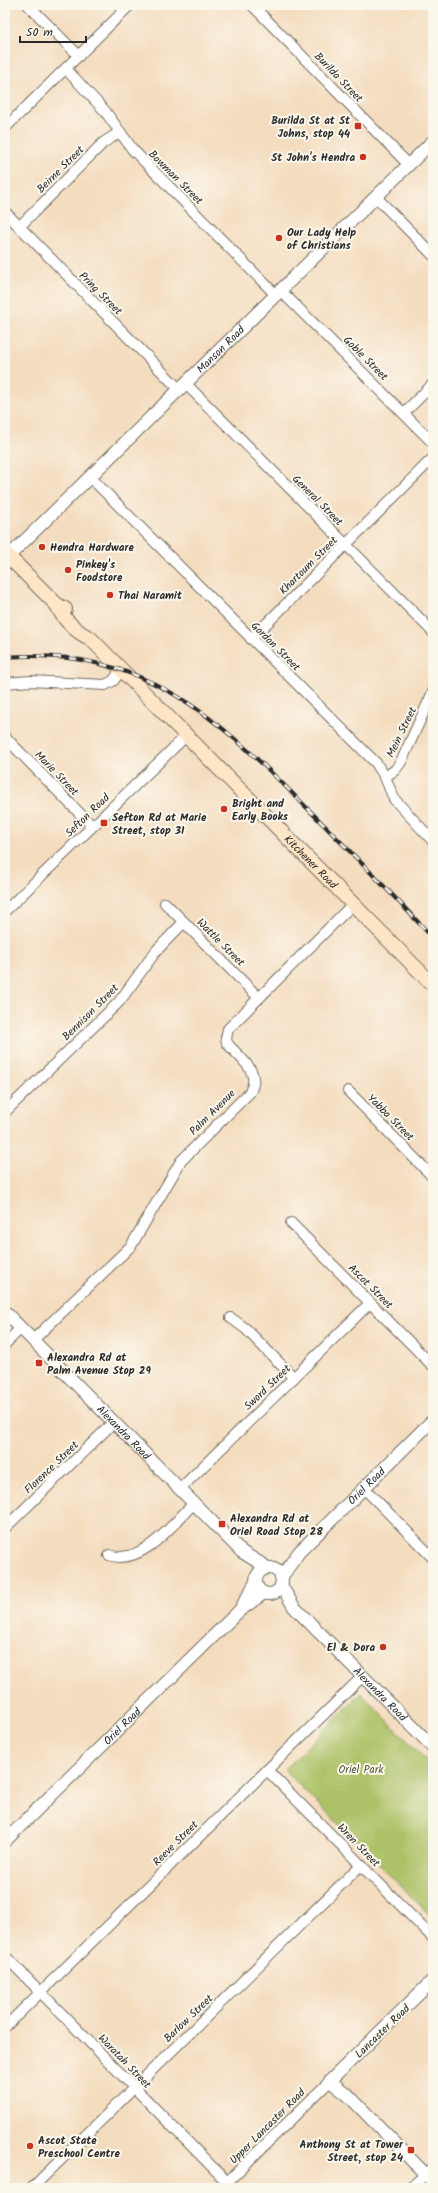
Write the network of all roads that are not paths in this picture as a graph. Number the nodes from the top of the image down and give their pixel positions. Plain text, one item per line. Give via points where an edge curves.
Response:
1 (28, 5) edge
2 (130, 5) edge
3 (252, 5) edge
4 (79, 56) junction
5 (66, 69) junction
6 (5, 128) edge
7 (120, 132) junction
8 (433, 141) edge
9 (409, 165) junction
10 (376, 197) junction
11 (5, 212) edge
12 (19, 227) junction
13 (433, 255) edge
14 (279, 293) junction
15 (433, 384) edge
16 (183, 387) junction
17 (404, 413) junction
18 (433, 443) edge
19 (433, 458) edge
20 (90, 477) junction
21 (345, 545) junction
22 (7, 555) edge
23 (433, 632) edge
24 (250, 639) junction
25 (121, 670) junction
26 (5, 682) edge
27 (433, 692) edge
28 (186, 736) junction
29 (5, 737) edge
30 (385, 777) junction
31 (92, 826) junction
32 (433, 840) edge
33 (165, 903) dead end
34 (354, 904) junction
35 (5, 911) edge
36 (184, 922) junction
37 (433, 985) edge
38 (259, 998) junction
39 (348, 1090) dead end
40 (5, 1112) edge
41 (433, 1177) edge
42 (291, 1223) dead end
43 (370, 1303) junction
44 (5, 1312) edge
45 (231, 1318) dead end
46 (21, 1328) junction
47 (33, 1340) junction
48 (5, 1344) edge
49 (433, 1366) edge
50 (294, 1378) junction
51 (433, 1420) edge
52 (114, 1422) junction
53 (364, 1488) junction
54 (180, 1489) junction
55 (194, 1503) junction
56 (5, 1528) edge
57 (242, 1552) junction
58 (299, 1552) junction
59 (109, 1555) dead end
60 (433, 1558) edge
61 (270, 1569) junction
62 (257, 1579) junction
63 (275, 1587) junction
64 (239, 1611) junction
65 (362, 1676) junction
66 (433, 1747) edge
67 (267, 1770) junction
68 (5, 1841) edge
69 (361, 1865) junction
70 (433, 1938) edge
71 (5, 1956) edge
72 (433, 1980) edge
73 (41, 1992) junction
74 (5, 2027) edge
75 (330, 2081) junction
76 (134, 2088) junction
77 (430, 2175) edge
78 (224, 2185) edge
79 (32, 2188) edge
80 (410, 2188) edge

1 - 4 street
2 - 4 street
3 - 9 street, Burilda Street
4 - 5 street
5 - 6 street
5 - 7 street, Bowman Street via 105,111
7 - 12 street, Beirne Street via 102,143
7 - 14 street, Bowman Street via 133,150
8 - 9 street, Manson Road
9 - 10 street, Manson Road
10 - 13 street
10 - 14 street, Manson Road
11 - 12 street, Pring Street
12 - 16 street, Pring Street
14 - 16 street, Manson Road
14 - 17 street, Goble Street
15 - 17 street
16 - 20 street, Manson Road
16 - 21 street, General Street
17 - 18 street, Goble Street
19 - 21 street, Khartoum Street
20 - 22 street, Manson Road
20 - 24 street, Gordon Street
21 - 23 street, General Street
21 - 24 street, Khartoum Street
22 - 25 main road, Kitchener Road via 57,605 76,619 90,638
24 - 30 street, Gordon Street via 376,763
25 - 26 street via 113,681 100,685
25 - 28 main road, Kitchener Road
27 - 30 street, Mein Street via 401,762
28 - 31 street, Sefton Road
28 - 34 main road, Kitchener Road
29 - 31 street, Marie Street
30 - 32 street, Gordon Street via 394,799
31 - 35 street, Sefton Road
33 - 36 street, Wattle Street
34 - 37 main road, Kitchener Road
34 - 38 street, Palm Avenue
36 - 38 street, Wattle Street
36 - 40 street, Bennison Street via 156,951 119,1002
38 - 47 street, Palm Avenue via 230,1027 226,1035 227,1043 252,1072 254,1081 250,1092 180,1161 131,1246
39 - 41 street, Yabba Street
42 - 43 street, Ascot Street
43 - 49 street, Ascot Street
43 - 50 street, Sword Street
44 - 46 street, Alexandra Road
45 - 50 street via 246,1329
46 - 47 street, Alexandra Road
46 - 48 street
47 - 52 street, Alexandra Road
50 - 54 street, Sword Street
51 - 53 street, Oriel Road
52 - 54 street, Alexandra Road
52 - 56 street, Florence Street
53 - 58 street, Oriel Road
53 - 60 street
54 - 55 street, Alexandra Road
55 - 57 street, Alexandra Road
55 - 59 street via 146,1550 120,1557
57 - 61 street, Alexandra Road
57 - 62 street, Alexandra Road
58 - 61 street, Oriel Road
58 - 63 street, Oriel Road
61 - 62 street, Oriel Road via 262,1571
61 - 63 street, Alexandra Road
62 - 63 street, Alexandra Road via 259,1589
62 - 64 street, Oriel Road
63 - 64 street, Oriel Road
63 - 65 street, Alexandra Road
64 - 68 street, Oriel Road
65 - 66 street, Alexandra Road
65 - 67 street, Reeve Street
67 - 69 street, Wren Street
67 - 73 street, Reeve Street
69 - 70 street, Wren Street
69 - 76 street, Barlow Street
71 - 73 street, Waratah Street
72 - 75 street, Lancaster Road
73 - 74 street, Reeve Street
73 - 76 street, Waratah Street
75 - 77 street via 349,2096
75 - 78 street, Upper Lancaster Road
76 - 78 street, Waratah Street
76 - 79 street, Barlow Street
77 - 80 street

